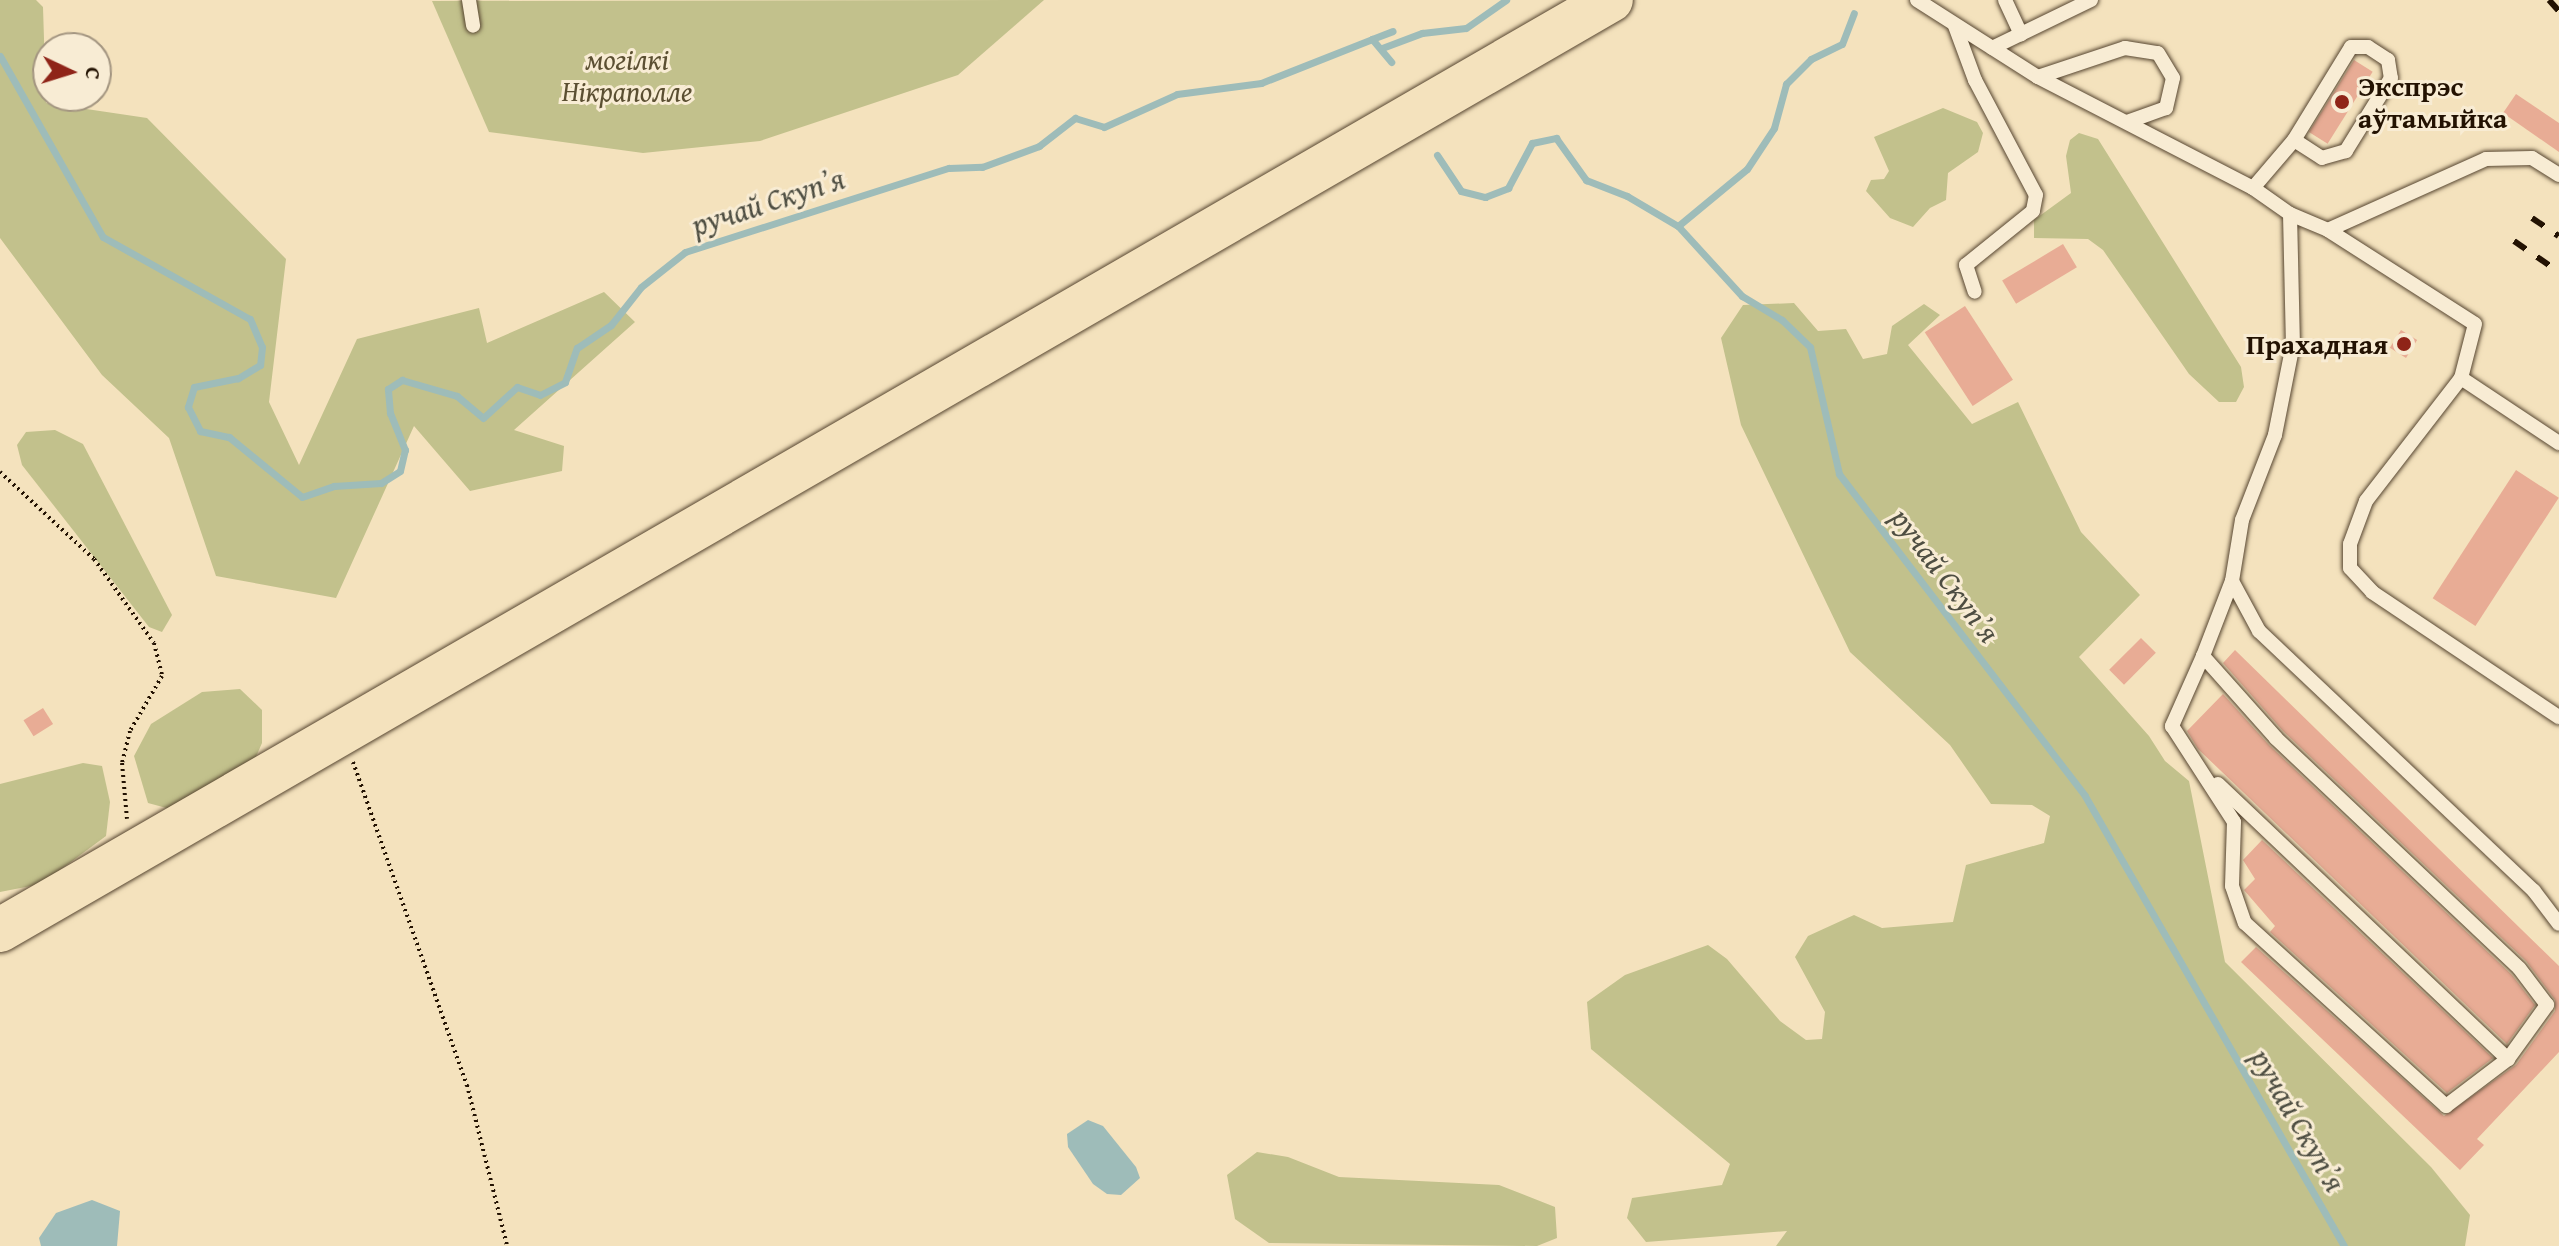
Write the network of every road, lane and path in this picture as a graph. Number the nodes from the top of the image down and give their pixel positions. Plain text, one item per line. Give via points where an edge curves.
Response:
1 (469, 0) edge
2 (1611, 0) edge
3 (1917, 0) edge
4 (2005, 0) edge
5 (2091, 0) edge
6 (2071, 7) edge
7 (473, 26) dead end
8 (1955, 26) junction
9 (2021, 35) junction
10 (1992, 48) junction
11 (2038, 77) junction
12 (2127, 122) junction
13 (2294, 140) junction
14 (2559, 175) edge
15 (2253, 188) junction
16 (2290, 214) junction
17 (2328, 230) junction
18 (1975, 292) dead end
19 (2461, 378) junction
20 (2559, 443) edge
21 (0, 472) edge
22 (2232, 581) junction
23 (2203, 656) junction
24 (2559, 717) edge
25 (336, 737) junction
26 (2207, 773) junction
27 (139, 851) junction
28 (2559, 924) edge
29 (0, 930) edge
30 (2508, 1059) junction
31 (507, 1246) edge

1 - 7 lane
2 - 25 main road
3 - 8 lane
4 - 9 lane
5 - 6 lane
6 - 9 lane
8 - 10 lane
8 - 18 lane via 1975,80 2036,195 2033,211 1966,265
9 - 10 lane
10 - 11 lane
11 - 12 lane
11 - 12 lane via 2125,48 2158,53 2173,78 2166,108
12 - 15 lane
13 - 13 lane via 2351,47 2368,47 2388,60 2391,78 2346,151 2322,158
13 - 15 lane
14 - 17 lane via 2532,158 2486,159
15 - 16 lane
16 - 17 lane
16 - 22 lane via 2293,344 2275,435 2242,520
17 - 19 lane via 2475,324
19 - 20 lane
19 - 24 lane via 2366,501 2350,544 2350,568 2372,592
21 - 27 path via 94,559 154,643 162,676 130,731 122,763 123,808
22 - 23 lane
22 - 28 lane via 2259,631 2534,891
23 - 26 lane via 2172,726 2184,752
23 - 30 lane via 2276,738 2519,968 2547,1005
25 - 27 main road
25 - 31 path via 360,771 420,942 467,1085
26 - 30 lane
26 - 30 lane via 2234,822 2232,886 2245,923 2446,1106
27 - 29 main road

